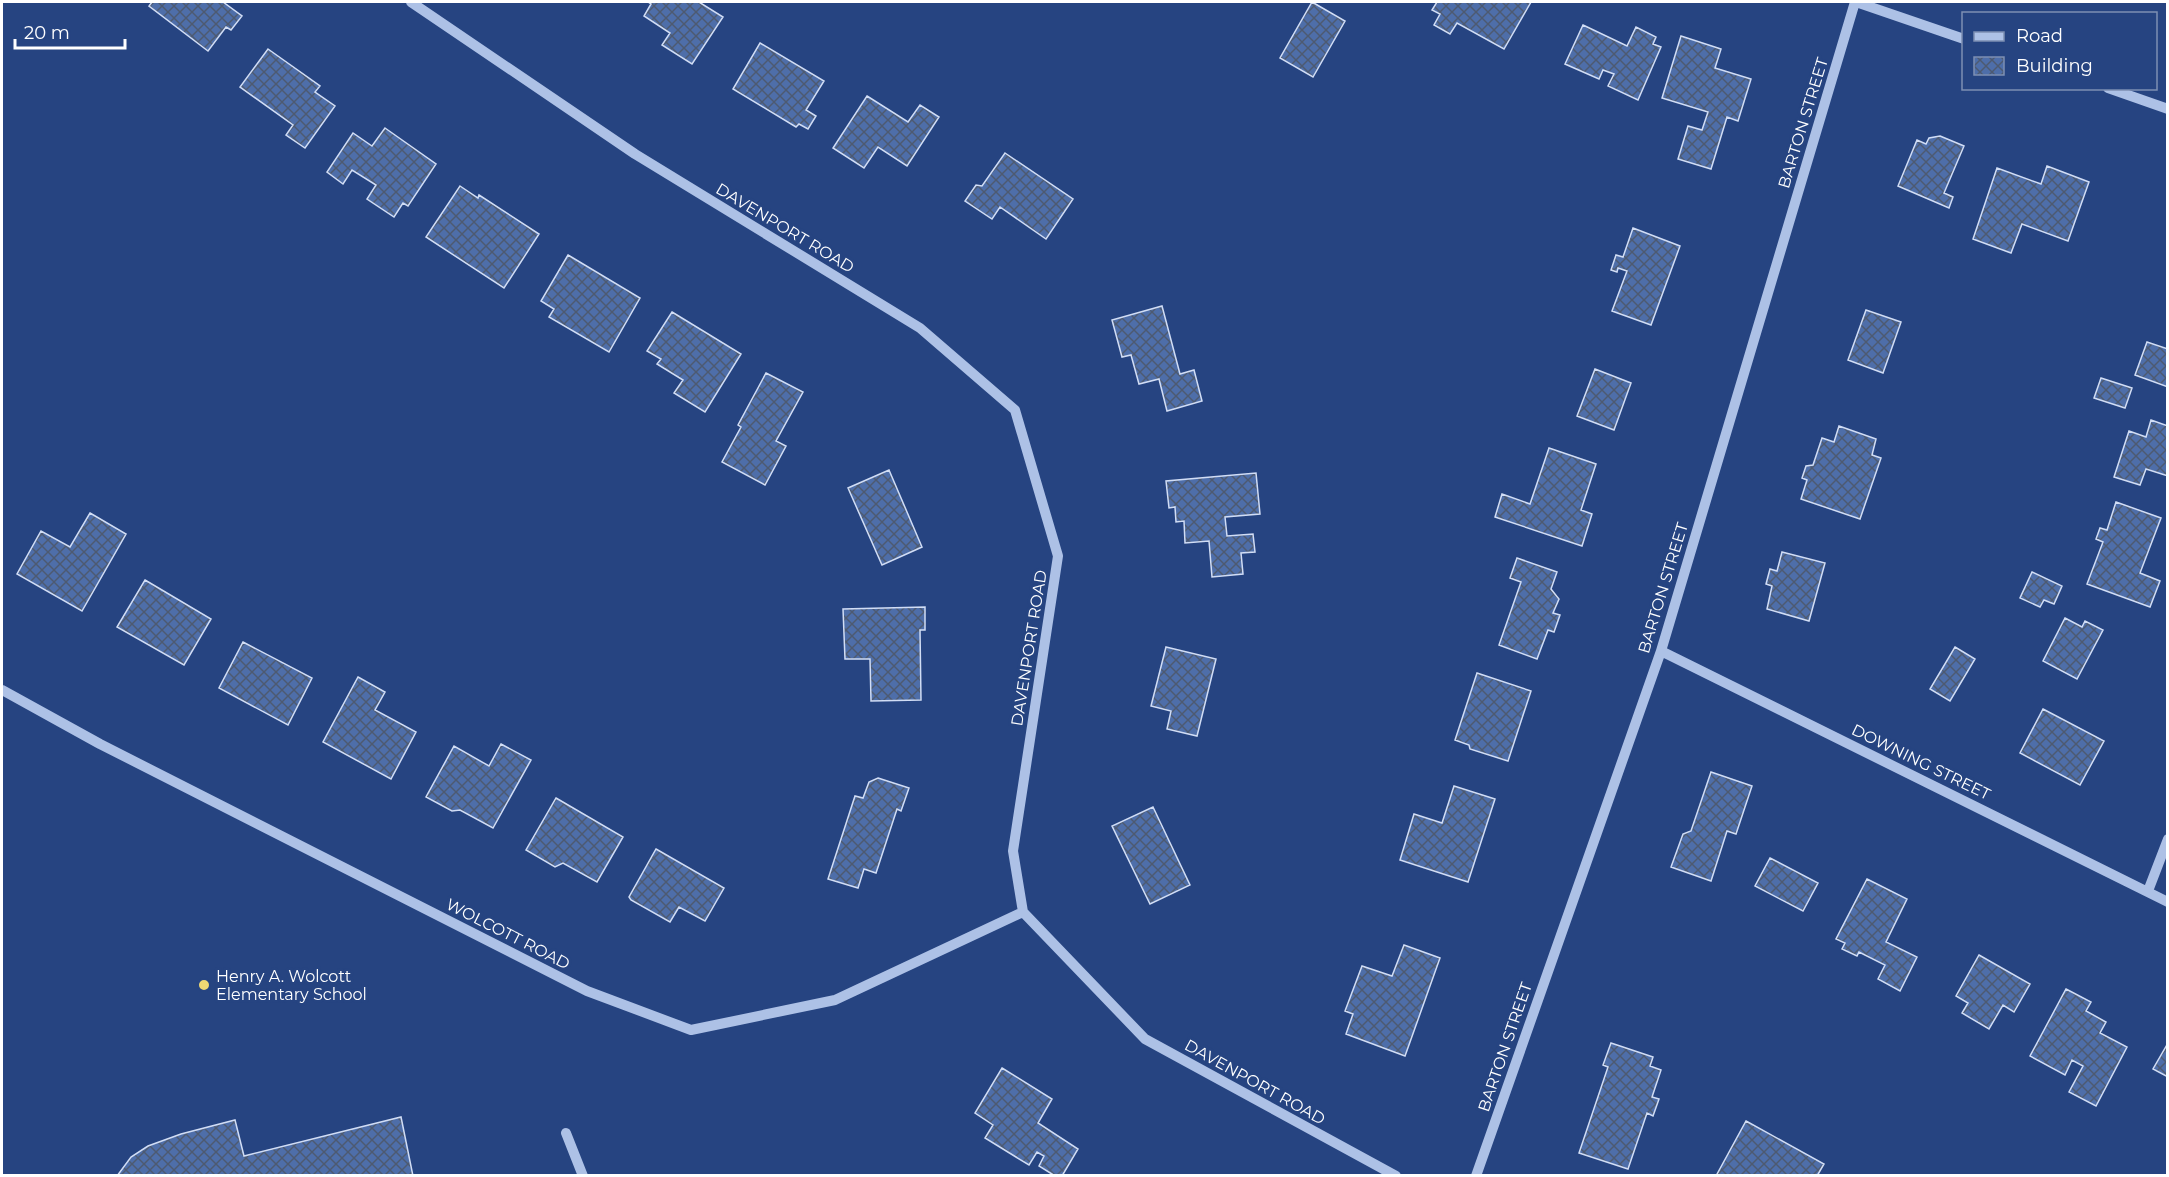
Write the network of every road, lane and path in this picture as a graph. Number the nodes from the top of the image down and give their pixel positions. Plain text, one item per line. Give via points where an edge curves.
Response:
1 (411, 2) edge
2 (1855, 2) edge
3 (1962, 38) edge
4 (2114, 90) edge
5 (2168, 109) edge
6 (1661, 651) junction
7 (2, 690) edge
8 (2168, 839) edge
9 (2148, 891) junction
10 (2168, 902) edge
11 (1023, 912) junction
12 (566, 1133) dead end
13 (583, 1176) edge
14 (1396, 1176) edge
15 (1476, 1176) edge

1 - 11 street, DAVENPORT ROAD via 635,154 920,328 1015,410 1058,556 1013,851
2 - 3 street
2 - 6 street, BARTON STREET
4 - 5 street
6 - 9 street, DOWNING STREET
6 - 15 street, BARTON STREET
7 - 11 street, WOLCOTT ROAD via 100,744 587,992 691,1030 835,1000
8 - 9 street
9 - 10 street, DOWNING STREET
11 - 14 street, DAVENPORT ROAD via 1145,1039
12 - 13 street

